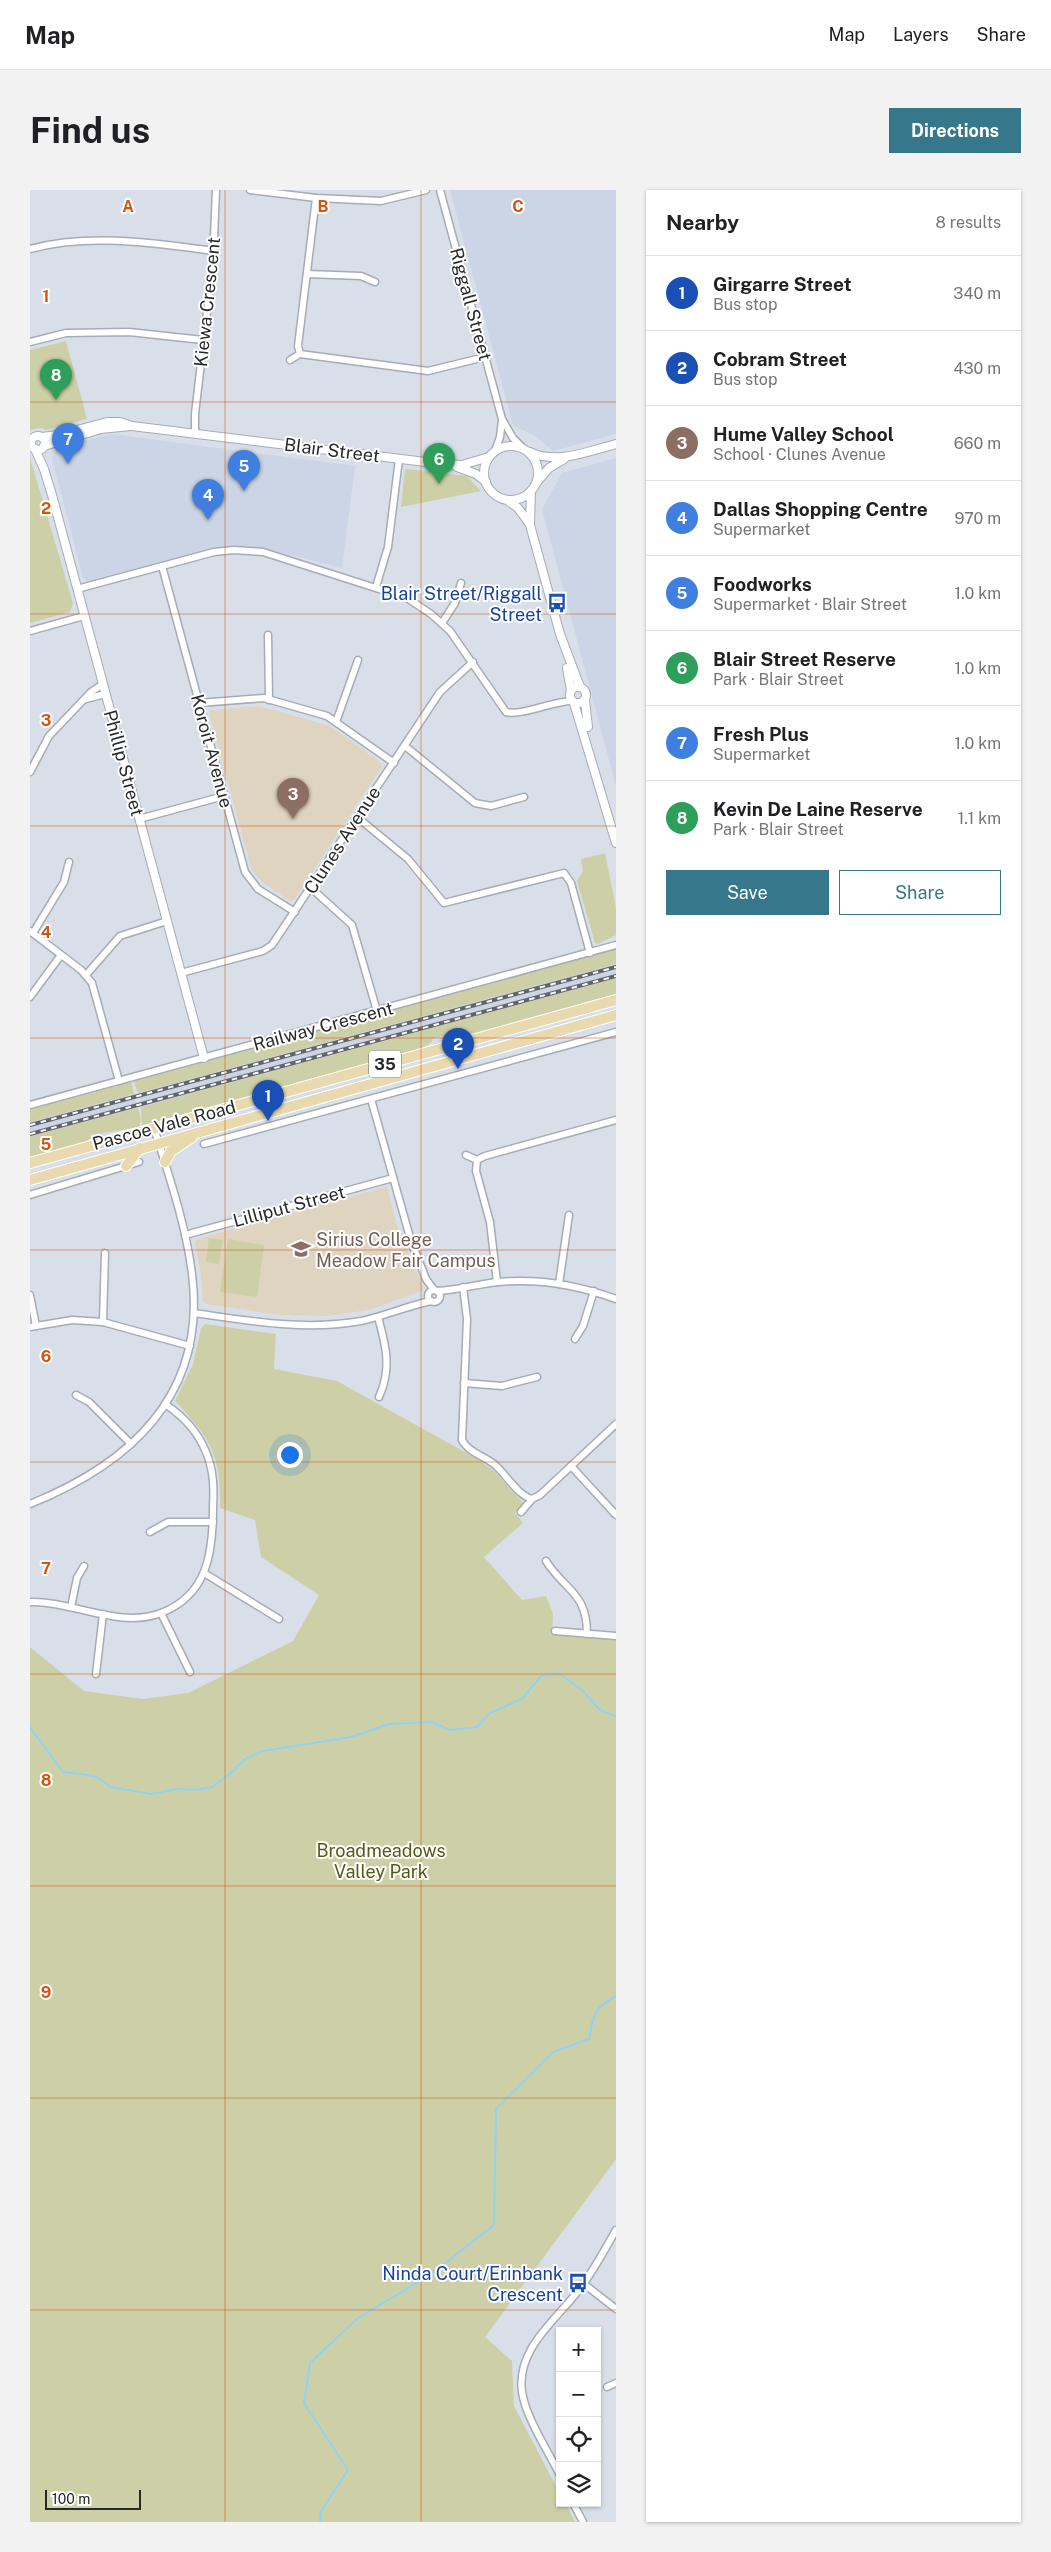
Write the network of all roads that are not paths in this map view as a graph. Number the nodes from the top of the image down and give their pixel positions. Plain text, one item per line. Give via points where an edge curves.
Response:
1 (216, 190) edge
2 (250, 190) edge
3 (426, 190) edge
4 (440, 190) edge
5 (316, 198) junction
6 (30, 249) edge
7 (214, 251) junction
8 (307, 274) junction
9 (375, 282) dead end
10 (204, 340) junction
11 (30, 342) edge
12 (300, 354) junction
13 (485, 357) junction
14 (290, 360) dead end
15 (502, 419) junction
16 (132, 426) junction
17 (192, 433) junction
18 (42, 437) junction
19 (616, 444) edge
20 (35, 446) edge
21 (526, 450) junction
22 (495, 451) junction
23 (570, 456) junction
24 (489, 458) junction
25 (399, 459) junction
26 (442, 464) junction
27 (486, 482) junction
28 (536, 484) junction
29 (531, 491) junction
30 (506, 499) junction
31 (530, 525) junction
32 (162, 566) junction
33 (461, 582) dead end
34 (376, 587) junction
35 (78, 589) junction
36 (84, 616) junction
37 (442, 623) junction
38 (30, 631) edge
39 (560, 634) junction
40 (268, 635) dead end
41 (358, 660) dead end
42 (472, 662) junction
43 (103, 684) junction
44 (580, 687) junction
45 (571, 691) junction
46 (106, 694) junction
47 (85, 700) junction
48 (269, 700) junction
49 (585, 700) junction
50 (555, 702) junction
51 (573, 702) junction
52 (199, 703) junction
53 (336, 722) junction
54 (404, 746) junction
55 (394, 763) junction
56 (30, 772) edge
57 (224, 796) junction
58 (524, 797) dead end
59 (358, 817) junction
60 (139, 819) junction
61 (612, 826) junction
62 (616, 843) edge
63 (69, 862) dead end
64 (311, 888) junction
65 (295, 912) junction
66 (167, 921) junction
67 (31, 932) edge
68 (616, 945) edge
69 (590, 953) junction
70 (62, 956) junction
71 (181, 973) junction
72 (86, 975) junction
73 (30, 997) edge
74 (616, 1000) edge
75 (377, 1011) junction
76 (616, 1015) edge
77 (600, 1019) junction
78 (521, 1027) junction
79 (616, 1032) edge
80 (204, 1058) junction
81 (119, 1081) junction
82 (371, 1099) junction
83 (30, 1105) edge
84 (616, 1120) edge
85 (231, 1123) junction
86 (154, 1128) junction
87 (201, 1131) junction
88 (239, 1134) junction
89 (159, 1143) junction
90 (204, 1144) dead end
91 (140, 1148) junction
92 (466, 1155) dead end
93 (477, 1160) junction
94 (139, 1162) dead end
95 (164, 1162) junction
96 (30, 1163) edge
97 (126, 1166) junction
98 (393, 1178) junction
99 (30, 1180) edge
100 (30, 1195) edge
101 (569, 1215) dead end
102 (185, 1235) junction
103 (105, 1253) dead end
104 (497, 1282) junction
105 (559, 1284) junction
106 (459, 1288) junction
107 (594, 1292) junction
108 (432, 1294) junction
109 (30, 1295) edge
110 (616, 1300) edge
111 (194, 1313) junction
112 (378, 1317) junction
113 (103, 1322) junction
114 (33, 1326) edge
115 (575, 1339) dead end
116 (190, 1346) junction
117 (537, 1377) dead end
118 (464, 1384) junction
119 (76, 1395) dead end
120 (379, 1397) dead end
121 (165, 1404) junction
122 (616, 1424) edge
123 (131, 1444) junction
124 (571, 1466) junction
125 (532, 1499) junction
126 (30, 1504) edge
127 (521, 1512) dead end
128 (616, 1515) edge
129 (213, 1522) junction
130 (150, 1532) dead end
131 (546, 1561) dead end
132 (84, 1566) dead end
133 (204, 1573) junction
134 (30, 1602) edge
135 (71, 1607) junction
136 (161, 1613) junction
137 (103, 1614) junction
138 (279, 1619) dead end
139 (555, 1631) dead end
140 (587, 1634) junction
141 (616, 1636) edge
142 (190, 1672) dead end
143 (96, 1674) dead end
144 (616, 2230) edge
145 (584, 2284) junction
146 (616, 2308) edge
147 (616, 2383) edge
148 (608, 2387) dead end
149 (556, 2467) edge
150 (575, 2507) edge
151 (584, 2522) edge

1 - 7 street, Kiewa Crescent
2 - 5 street
3 - 5 street via 381,201
4 - 13 street, Riggall Street
5 - 8 street
6 - 7 street via 52,243 138,241
7 - 10 street, Kiewa Crescent
8 - 9 street via 361,276
8 - 12 street via 298,346
10 - 11 street via 129,332 66,333
10 - 17 street, Kiewa Crescent
12 - 13 street via 428,371
12 - 14 street
13 - 15 street, Riggall Street
15 - 21 street, Riggall Street
15 - 22 street, Riggall Street
16 - 17 street, Blair Street
16 - 18 street, Blair Street via 107,422
16 - 20 street, Blair Street via 101,429
17 - 25 street, Blair Street
18 - 20 street, Phillip Street
18 - 20 street, Blair Street via 36,436
19 - 23 street
20 - 35 street, Phillip Street
21 - 22 street via 510,445
21 - 23 street via 546,458
21 - 28 street via 538,466
22 - 24 street
23 - 28 street via 549,468
24 - 26 street, Blair Street via 462,465
24 - 27 street via 485,465
25 - 26 street, Blair Street
25 - 34 street via 388,547
26 - 27 street, Blair Street via 464,469
27 - 30 street via 498,496
28 - 29 street
29 - 30 street via 524,497
29 - 31 street
30 - 31 street via 518,508
31 - 39 street
32 - 34 street via 226,550 254,551
32 - 35 street
32 - 52 street, Koroit Avenue
33 - 37 street via 456,603
34 - 37 street via 406,598
35 - 36 street, Phillip Street
36 - 38 street
36 - 43 street, Phillip Street
37 - 42 street
39 - 44 street
39 - 45 street
40 - 48 street
41 - 53 street
42 - 50 street via 506,712 515,713
42 - 54 street, Clunes Avenue via 444,687
43 - 46 street, Phillip Street
43 - 47 street
44 - 45 street
44 - 49 street via 585,692
45 - 50 street
45 - 51 street
46 - 47 street via 96,694
46 - 60 street, Phillip Street
47 - 56 street via 46,740
48 - 52 street
48 - 53 street via 327,716
49 - 51 street via 579,704
49 - 61 street via 586,720
50 - 51 street
51 - 61 street
52 - 57 street, Koroit Avenue
53 - 55 street
54 - 55 street, Clunes Avenue
54 - 58 street via 475,804 491,806
55 - 59 street, Clunes Avenue
57 - 60 street
57 - 65 street, Koroit Avenue via 247,876 258,889
59 - 64 street, Clunes Avenue
59 - 69 street via 408,859 444,903 564,874 571,883
60 - 66 street, Phillip Street
61 - 62 street
63 - 67 street via 64,882
64 - 65 street, Clunes Avenue
64 - 75 street via 352,925
65 - 71 street, Clunes Avenue via 266,950
66 - 71 street, Phillip Street
66 - 72 street via 120,936
67 - 70 street
68 - 69 street, Railway Crescent
69 - 75 street, Railway Crescent
70 - 72 street
70 - 73 street
71 - 80 street, Phillip Street
72 - 81 street via 94,988
74 - 78 main road, Pascoe Vale Road / 35
75 - 80 street, Railway Crescent
76 - 77 main road, Pascoe Vale Road / 35
77 - 78 main road via 571,1022 526,1034
77 - 85 main road, Pascoe Vale Road / 35
78 - 86 main road, Pascoe Vale Road / 35
79 - 82 street, Pascoe Vale Road
80 - 81 street, Railway Crescent
81 - 83 street, Railway Crescent
82 - 88 street, Pascoe Vale Road
82 - 98 street
84 - 93 street
85 - 87 main road, Pascoe Vale Road / 35
85 - 88 street, Pascoe Vale Road
86 - 89 street
86 - 96 main road, Pascoe Vale Road / 35
87 - 89 main road, Pascoe Vale Road / 35
87 - 95 main road via 174,1148
88 - 90 street, Pascoe Vale Road
89 - 91 main road, Pascoe Vale Road / 35
89 - 95 street
91 - 97 main road
91 - 99 main road, Pascoe Vale Road / 35
92 - 93 street
93 - 104 street via 476,1171 490,1222
94 - 97 street, Pascoe Vale Road
95 - 102 street
97 - 100 street, Pascoe Vale Road
98 - 102 street, Lilliput Street
98 - 108 street via 411,1242
101 - 105 street
102 - 111 street
103 - 113 street
104 - 105 street
104 - 106 street
105 - 107 street
106 - 108 street
106 - 108 street via 439,1298
106 - 118 street via 467,1319
107 - 110 street
107 - 115 street via 583,1326
108 - 112 street via 411,1306
109 - 114 street
111 - 112 street via 303,1326
111 - 116 street
112 - 120 street via 388,1358 385,1383
113 - 114 street via 72,1320
113 - 116 street
116 - 121 street via 181,1374
117 - 118 street via 502,1386
118 - 125 street via 461,1434 464,1444 495,1465 522,1494
119 - 123 street via 89,1402
121 - 123 street
121 - 129 street via 192,1428 206,1451 213,1481
122 - 124 street
123 - 126 street via 92,1475
124 - 125 street
124 - 128 street
125 - 127 street
129 - 130 street via 168,1522
129 - 133 street via 211,1551
131 - 140 street via 583,1604
132 - 135 street
133 - 136 street via 182,1600
133 - 138 street
134 - 135 street
135 - 137 street
136 - 137 street via 128,1618
136 - 142 street
137 - 143 street
139 - 140 street
140 - 141 street
144 - 145 street
145 - 146 street
145 - 149 street via 534,2344 523,2371 522,2392 526,2406
147 - 148 street
150 - 151 street

